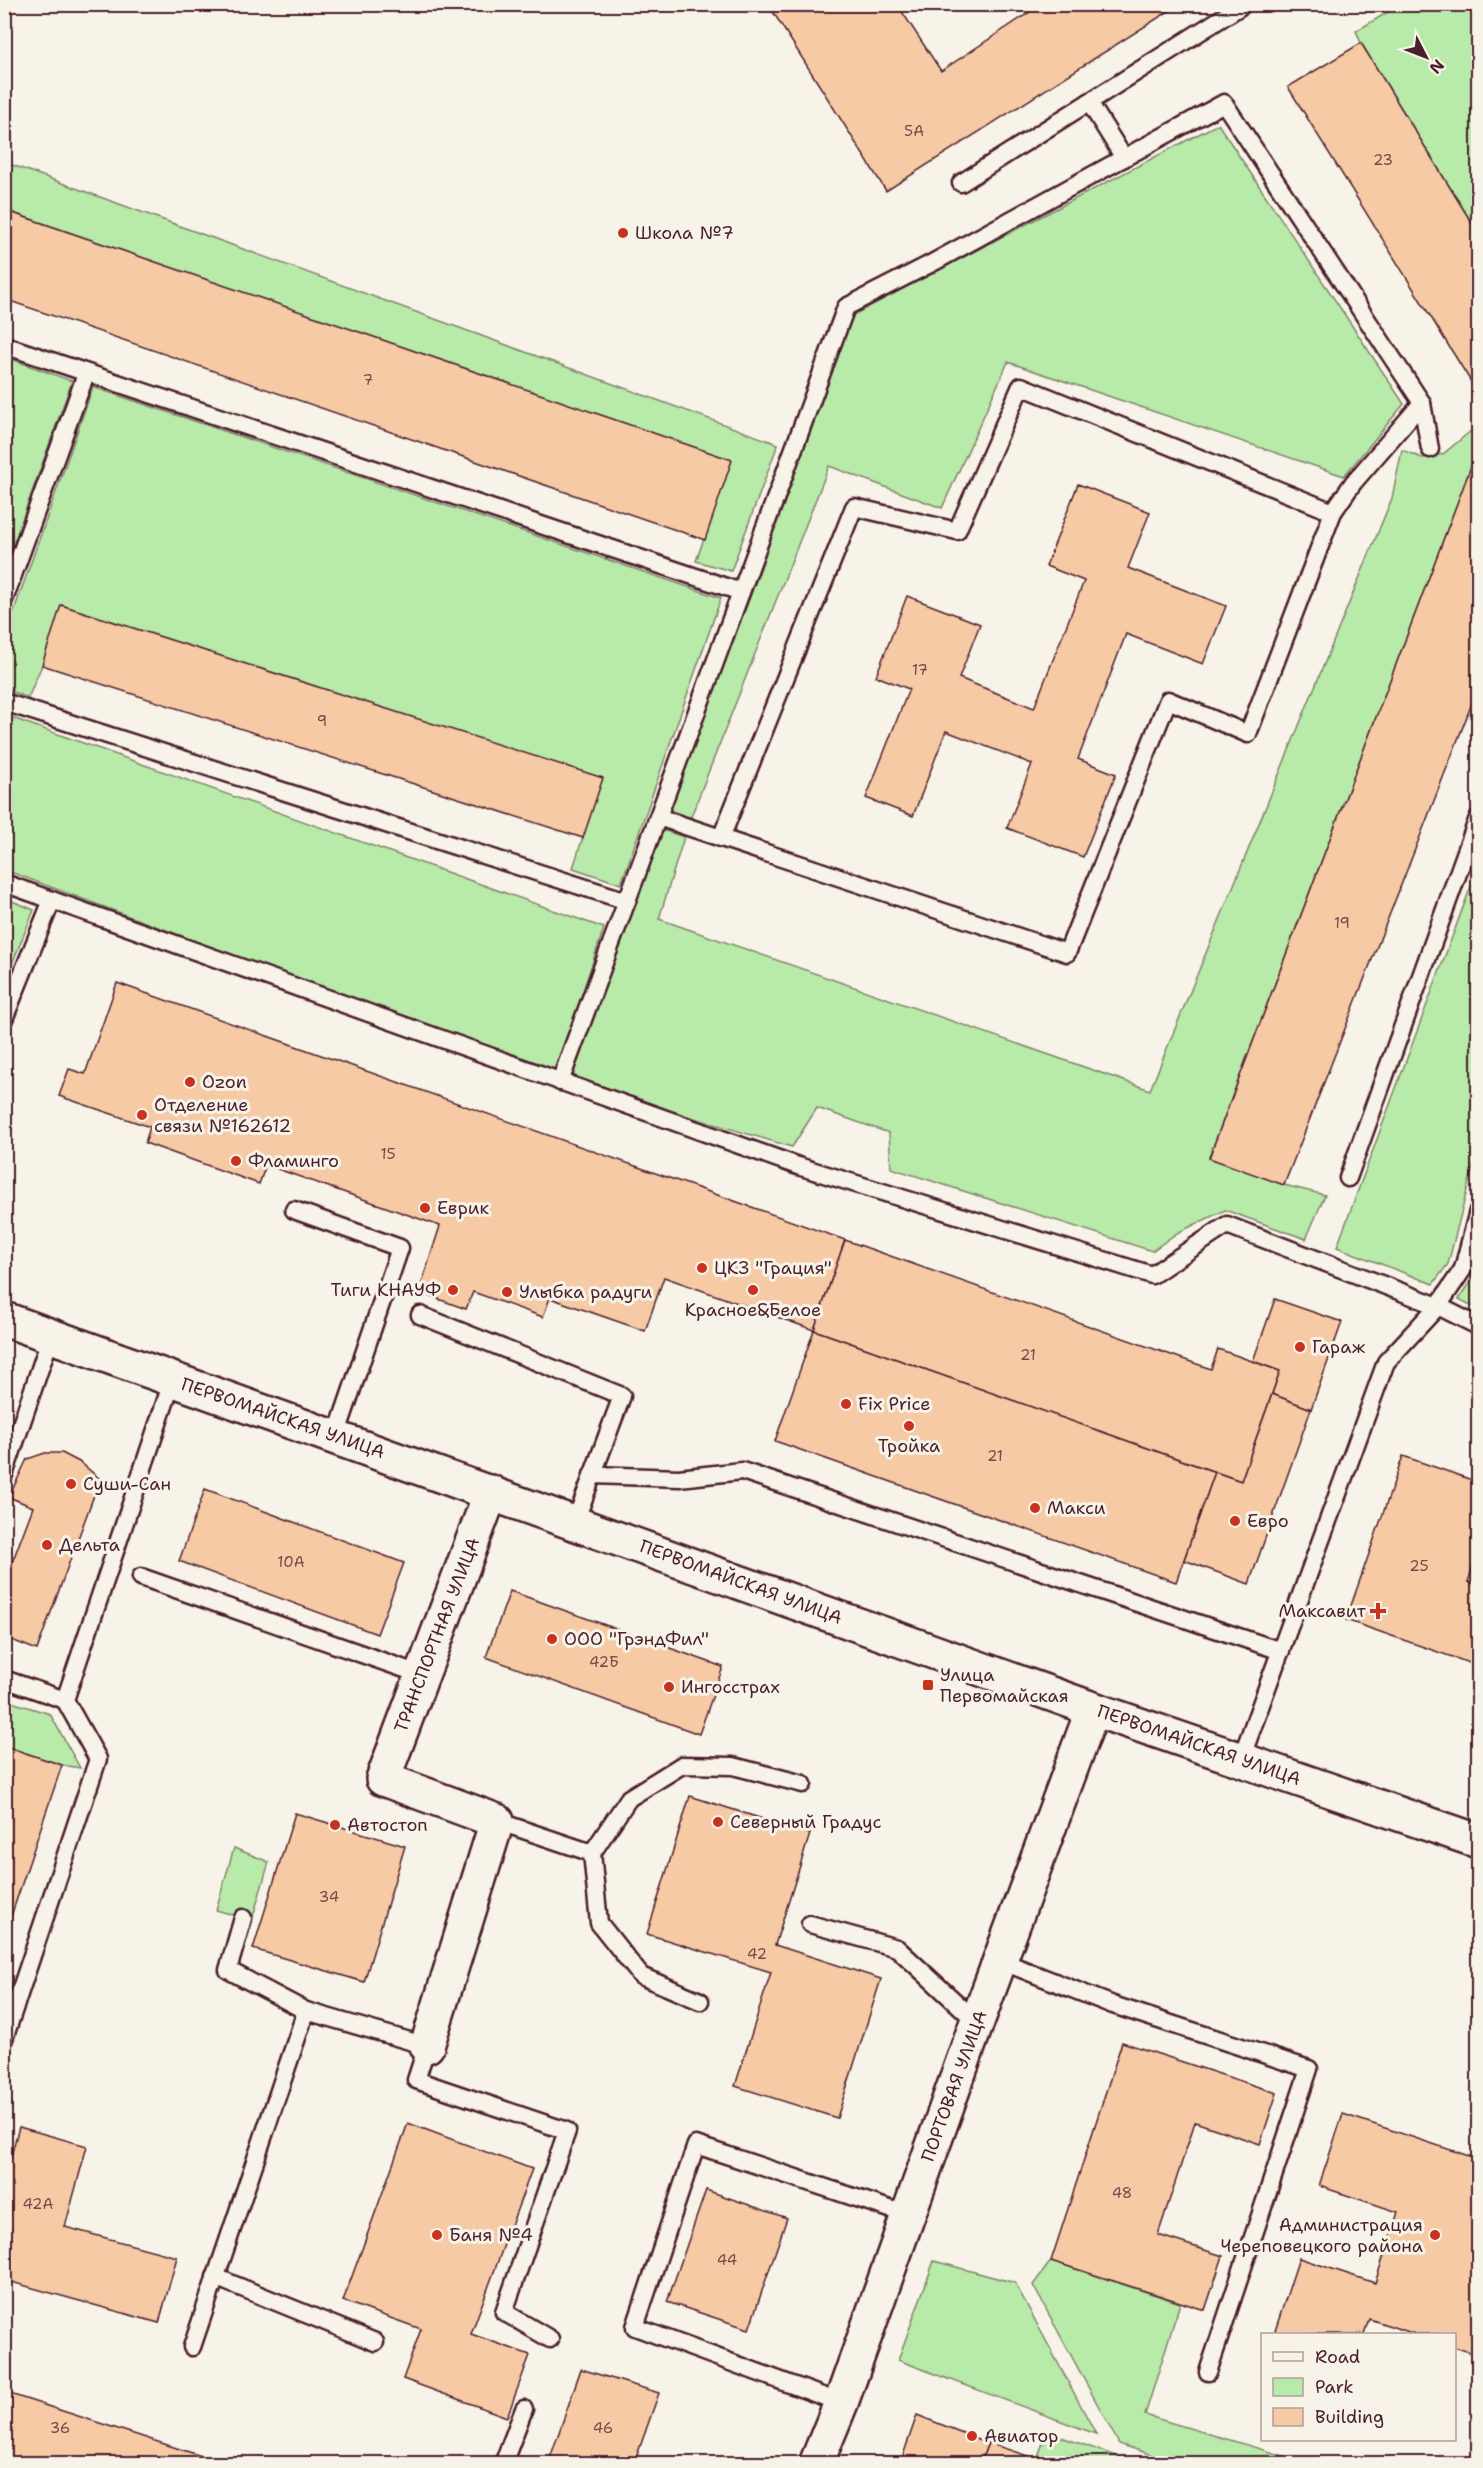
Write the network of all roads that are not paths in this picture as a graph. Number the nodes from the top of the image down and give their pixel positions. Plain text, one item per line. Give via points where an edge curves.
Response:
1 (1244, 4) edge
2 (1089, 102) junction
3 (1124, 158) junction
4 (961, 183) dead end
5 (4, 345) edge
6 (86, 374) junction
7 (1422, 403) junction
8 (1430, 449) dead end
9 (1333, 512) junction
10 (741, 592) junction
11 (4, 600) edge
12 (4, 702) edge
13 (658, 817) junction
14 (1479, 818) edge
15 (721, 838) junction
16 (4, 883) edge
17 (52, 900) junction
18 (627, 901) junction
19 (4, 1020) edge
20 (560, 1082) junction
21 (1348, 1178) dead end
22 (294, 1210) dead end
23 (1479, 1211) edge
24 (1438, 1306) junction
25 (420, 1315) dead end
26 (4, 1318) edge
27 (1479, 1326) edge
28 (51, 1336) junction
29 (173, 1379) junction
30 (336, 1436) junction
31 (4, 1475) edge
32 (592, 1475) junction
33 (491, 1492) junction
34 (575, 1522) junction
35 (141, 1577) dead end
36 (1281, 1651) junction
37 (422, 1675) junction
38 (4, 1679) edge
39 (65, 1700) junction
40 (1092, 1709) junction
41 (1241, 1759) junction
42 (803, 1784) dead end
43 (497, 1821) junction
44 (1479, 1841) edge
45 (591, 1852) junction
46 (243, 1918) dead end
47 (810, 1924) dead end
48 (1000, 1961) junction
49 (700, 2001) dead end
50 (306, 2011) junction
51 (977, 2022) junction
52 (4, 2039) edge
53 (427, 2046) junction
54 (908, 2215) junction
55 (215, 2277) junction
56 (550, 2339) dead end
57 (375, 2342) dead end
58 (192, 2347) dead end
59 (1208, 2372) dead end
60 (841, 2403) junction
61 (524, 2409) dead end
62 (503, 2463) edge
63 (816, 2463) edge

1 - 2 lane
2 - 3 lane
2 - 4 lane
3 - 7 lane via 1224,103
3 - 10 lane via 846,307
5 - 6 lane
6 - 10 lane
6 - 11 lane
7 - 8 lane
7 - 9 lane
9 - 15 lane via 1021,386 957,531 854,507
9 - 15 lane via 1248,734 1168,700 1066,953
10 - 13 lane
12 - 18 lane
13 - 15 lane
13 - 18 lane
14 - 21 lane
16 - 17 lane
17 - 19 lane
17 - 20 lane
18 - 20 lane
20 - 24 lane via 798,1166 1152,1275 1227,1225
22 - 30 lane via 400,1248
23 - 24 lane via 1463,1269
24 - 27 lane
24 - 36 lane via 1386,1362
25 - 32 lane via 622,1396
26 - 28 street, ПЕРВОМАЙСКАЯ УЛИЦА
28 - 29 street, ПЕРВОМАЙСКАЯ УЛИЦА
28 - 31 lane
29 - 30 street, ПЕРВОМАЙСКАЯ УЛИЦА
29 - 39 lane
30 - 33 street, ПЕРВОМАЙСКАЯ УЛИЦА
32 - 34 lane
32 - 36 lane via 679,1478 742,1471
33 - 34 street, ПЕРВОМАЙСКАЯ УЛИЦА
33 - 37 street, ТРАНСПОРТНАЯ УЛИЦА
34 - 40 street, ПЕРВОМАЙСКАЯ УЛИЦА
35 - 37 lane
36 - 41 lane
37 - 43 street, ТРАНСПОРТНАЯ УЛИЦА via 383,1779
38 - 39 lane
39 - 52 lane via 98,1759
40 - 41 street, ПЕРВОМАЙСКАЯ УЛИЦА
40 - 48 street, ПОРТОВАЯ УЛИЦА
41 - 44 street, ПЕРВОМАЙСКАЯ УЛИЦА
42 - 45 lane via 734,1766 682,1765 630,1798
43 - 45 lane
43 - 53 street
45 - 49 lane via 599,1923 640,1976
46 - 50 lane via 228,1970
47 - 51 lane via 897,1948
48 - 51 street, ПОРТОВАЯ УЛИЦА
48 - 59 lane via 1113,2005 1309,2069
50 - 53 lane
50 - 55 lane
51 - 54 street, ПОРТОВАЯ УЛИЦА
53 - 56 lane via 416,2080 567,2131 504,2312
54 - 60 street, ПОРТОВАЯ УЛИЦА
54 - 60 lane via 696,2145 635,2327
55 - 57 lane
55 - 58 lane
60 - 63 street, ПОРТОВАЯ УЛИЦА
61 - 62 lane

